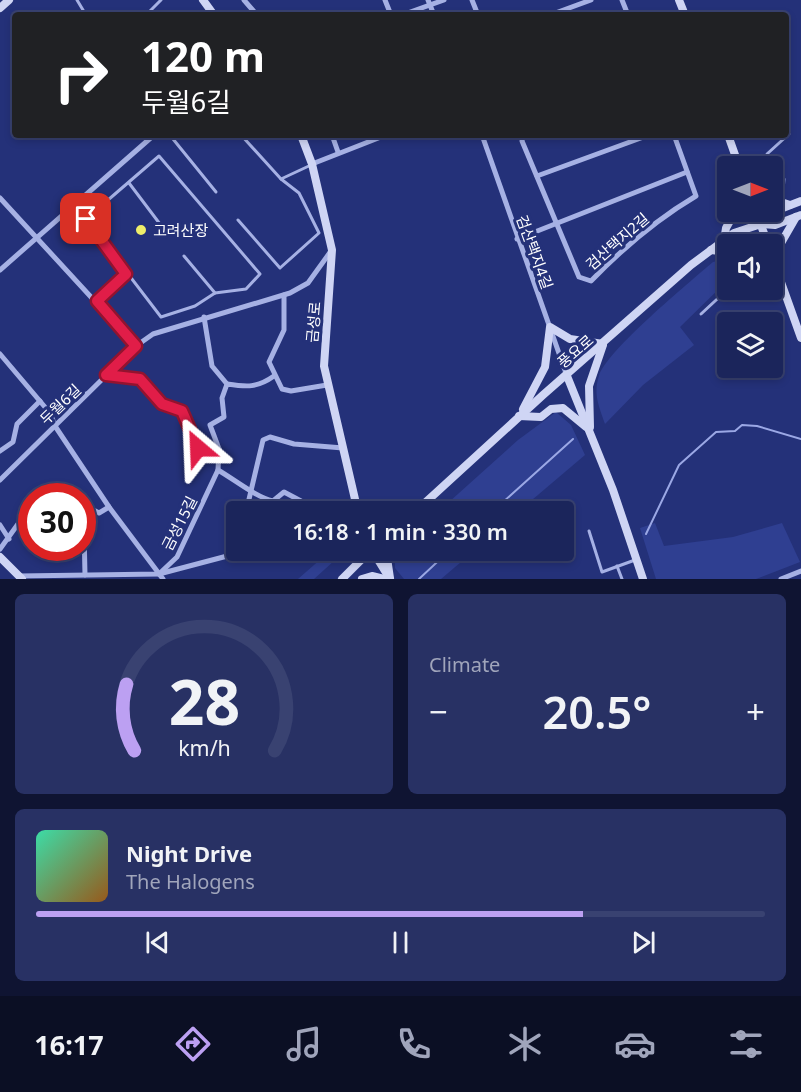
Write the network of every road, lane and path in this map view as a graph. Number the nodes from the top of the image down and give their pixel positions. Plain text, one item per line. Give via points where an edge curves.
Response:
1 (9, 0) edge
2 (161, 0) edge
3 (253, 0) edge
4 (444, 0) edge
5 (591, 0) edge
6 (245, 1) edge
7 (428, 2) edge
8 (0, 8) edge
9 (149, 12) edge
10 (408, 12) edge
11 (558, 12) edge
12 (151, 138) edge
13 (174, 138) edge
14 (244, 138) edge
15 (302, 138) edge
16 (333, 138) edge
17 (378, 138) edge
18 (483, 138) edge
19 (522, 138) edge
20 (641, 138) edge
21 (675, 138) edge
22 (729, 138) edge
23 (784, 138) edge
24 (338, 152) junction
25 (735, 156) edge
26 (312, 164) junction
27 (687, 172) junction
28 (537, 176) junction
29 (281, 179) junction
30 (129, 183) junction
31 (216, 192) dead end
32 (0, 198) edge
33 (801, 201) edge
34 (783, 203) edge
35 (786, 204) junction
36 (799, 216) edge
37 (238, 220) dead end
38 (761, 224) junction
39 (557, 225) junction
40 (166, 231) dead end
41 (733, 234) edge
42 (764, 234) edge
43 (36, 239) junction
44 (517, 239) junction
45 (783, 241) edge
46 (717, 246) edge
47 (332, 250) junction
48 (711, 250) junction
49 (717, 251) edge
50 (184, 256) dead end
51 (0, 270) edge
52 (126, 274) junction
53 (783, 285) edge
54 (215, 293) junction
55 (284, 295) junction
56 (717, 299) edge
57 (97, 301) junction
58 (701, 314) dead end
59 (204, 316) junction
60 (550, 327) junction
61 (799, 327) edge
62 (801, 338) edge
63 (603, 344) junction
64 (136, 346) junction
65 (0, 354) edge
66 (106, 375) junction
67 (274, 376) junction
68 (567, 376) junction
69 (226, 384) junction
70 (327, 385) junction
71 (88, 393) junction
72 (40, 401) junction
73 (50, 413) junction
74 (519, 416) junction
75 (55, 426) junction
76 (590, 430) junction
77 (343, 448) junction
78 (219, 449) junction
79 (0, 450) edge
80 (218, 470) junction
81 (0, 480) edge
82 (251, 489) junction
83 (248, 501) edge
84 (273, 501) edge
85 (273, 501) edge
86 (301, 501) dead end
87 (355, 501) edge
88 (427, 501) edge
89 (109, 507) junction
90 (96, 511) edge
91 (0, 525) edge
92 (18, 525) edge
93 (589, 531) dead end
94 (9, 539) junction
95 (0, 549) edge
96 (0, 557) edge
97 (226, 557) edge
98 (637, 560) junction
99 (85, 561) edge
100 (360, 561) edge
101 (378, 561) edge
102 (387, 561) edge
103 (3, 563) edge
104 (617, 567) junction
105 (801, 571) edge
106 (85, 575) junction
107 (161, 577) edge
108 (20, 578) edge
109 (342, 579) edge
110 (362, 579) edge
111 (384, 579) edge
112 (390, 579) edge
113 (622, 579) edge
114 (644, 579) edge
115 (781, 579) edge

1 - 8 main road
2 - 9 lane
3 - 6 street
4 - 7 street
5 - 11 street
7 - 10 street
12 - 43 street
13 - 31 lane
14 - 29 lane
15 - 26 main road, 금성로
16 - 24 street
17 - 24 street
18 - 44 street, 검산택지4길
19 - 28 street, 검산택지2길
20 - 28 street
21 - 27 street, 검산택지2길
22 - 25 main road
23 - 35 lane via 766,154 784,179
24 - 26 street
26 - 29 lane
26 - 47 main road, 금성로
27 - 39 street, 검산택지2길
27 - 39 street, 검산택지2길 via 696,196 621,250 591,281 579,277
28 - 39 street, 검산택지2길
29 - 37 lane via 299,193 319,233 280,268
30 - 40 lane
30 - 52 lane via 86,219
30 - 54 lane via 159,156 260,274 246,289
32 - 43 street
33 - 35 main road
34 - 35 main road
35 - 38 main road
36 - 38 main road via 775,225
36 - 45 main road
38 - 41 main road, 풍요로
38 - 42 main road
39 - 44 street
43 - 51 street
43 - 57 street
44 - 60 street, 검산택지4길
46 - 48 main road, 풍요로
47 - 55 street, 두월6길 via 308,283
47 - 70 main road, 금성로 via 324,344
48 - 49 main road
48 - 63 main road, 풍요로
50 - 54 lane
52 - 54 lane via 160,317 195,306
52 - 57 lane
53 - 61 main road
55 - 59 street, 두월6길
55 - 67 street via 284,330 269,362
56 - 58 lane
57 - 64 street
59 - 64 street, 두월6길 via 153,334
59 - 69 street via 212,366
60 - 63 main road via 570,339
60 - 68 street, 검산택지4길
60 - 74 main road via 545,367
61 - 62 main road
63 - 68 main road, 풍요로
63 - 76 main road via 589,386
64 - 66 street, 두월6길
65 - 72 street
66 - 71 street, 두월6길
66 - 78 street via 140,379 162,404 182,411 198,448
67 - 69 street via 250,388
67 - 70 street via 282,389
68 - 74 main road, 풍요로
68 - 76 main road
69 - 78 street, 금성15길 via 222,398 224,417 210,425
70 - 77 main road, 금성로
71 - 73 lane via 61,397
71 - 75 street, 두월6길
72 - 73 street
72 - 79 street via 17,424 13,442
73 - 75 street
74 - 76 main road via 541,417 551,409 563,408
74 - 88 main road, 풍요로
75 - 81 street, 두월6길
75 - 89 street
76 - 98 main road
77 - 82 street via 294,444 270,437 263,440
77 - 87 main road, 금성로
78 - 80 street, 금성15길
80 - 82 street
80 - 107 street, 금성15길 via 177,557
82 - 83 street
82 - 85 street via 261,498
84 - 86 street via 284,492
89 - 90 street
89 - 107 street
91 - 94 street
92 - 94 street
93 - 104 lane via 602,572
94 - 95 street
96 - 103 main road
97 - 107 street
98 - 104 lane
98 - 114 main road
99 - 106 street
100 - 109 main road
101 - 112 main road
102 - 112 main road
103 - 108 main road
104 - 113 lane
105 - 115 street
106 - 107 street
106 - 108 street
110 - 111 main road

